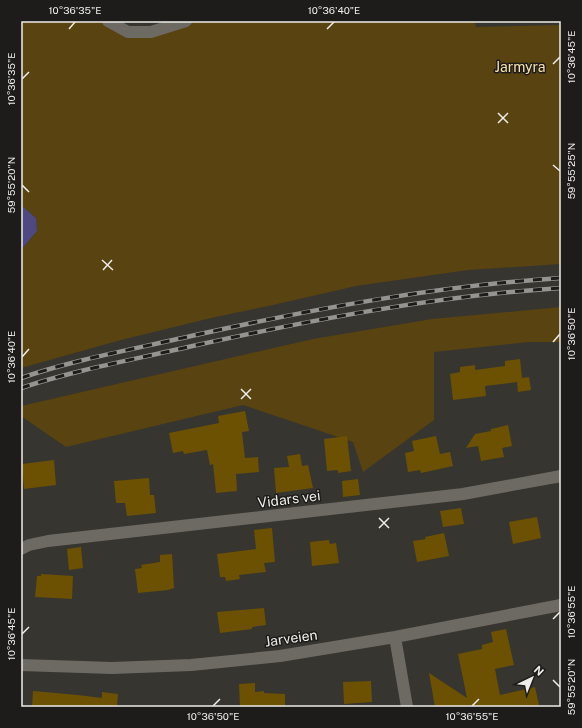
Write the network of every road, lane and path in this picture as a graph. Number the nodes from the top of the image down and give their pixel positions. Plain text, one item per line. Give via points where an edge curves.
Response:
1 (108, 21) edge
2 (186, 21) edge
3 (561, 476) edge
4 (21, 549) edge
5 (561, 605) edge
6 (395, 637) junction
7 (21, 665) edge
8 (407, 707) edge

1 - 2 street via 128,32 151,32
3 - 4 street, Vidars vei via 463,494 48,541
5 - 6 street, Jarveien
6 - 7 street, Jarveien via 280,656 191,665 112,668
6 - 8 street

